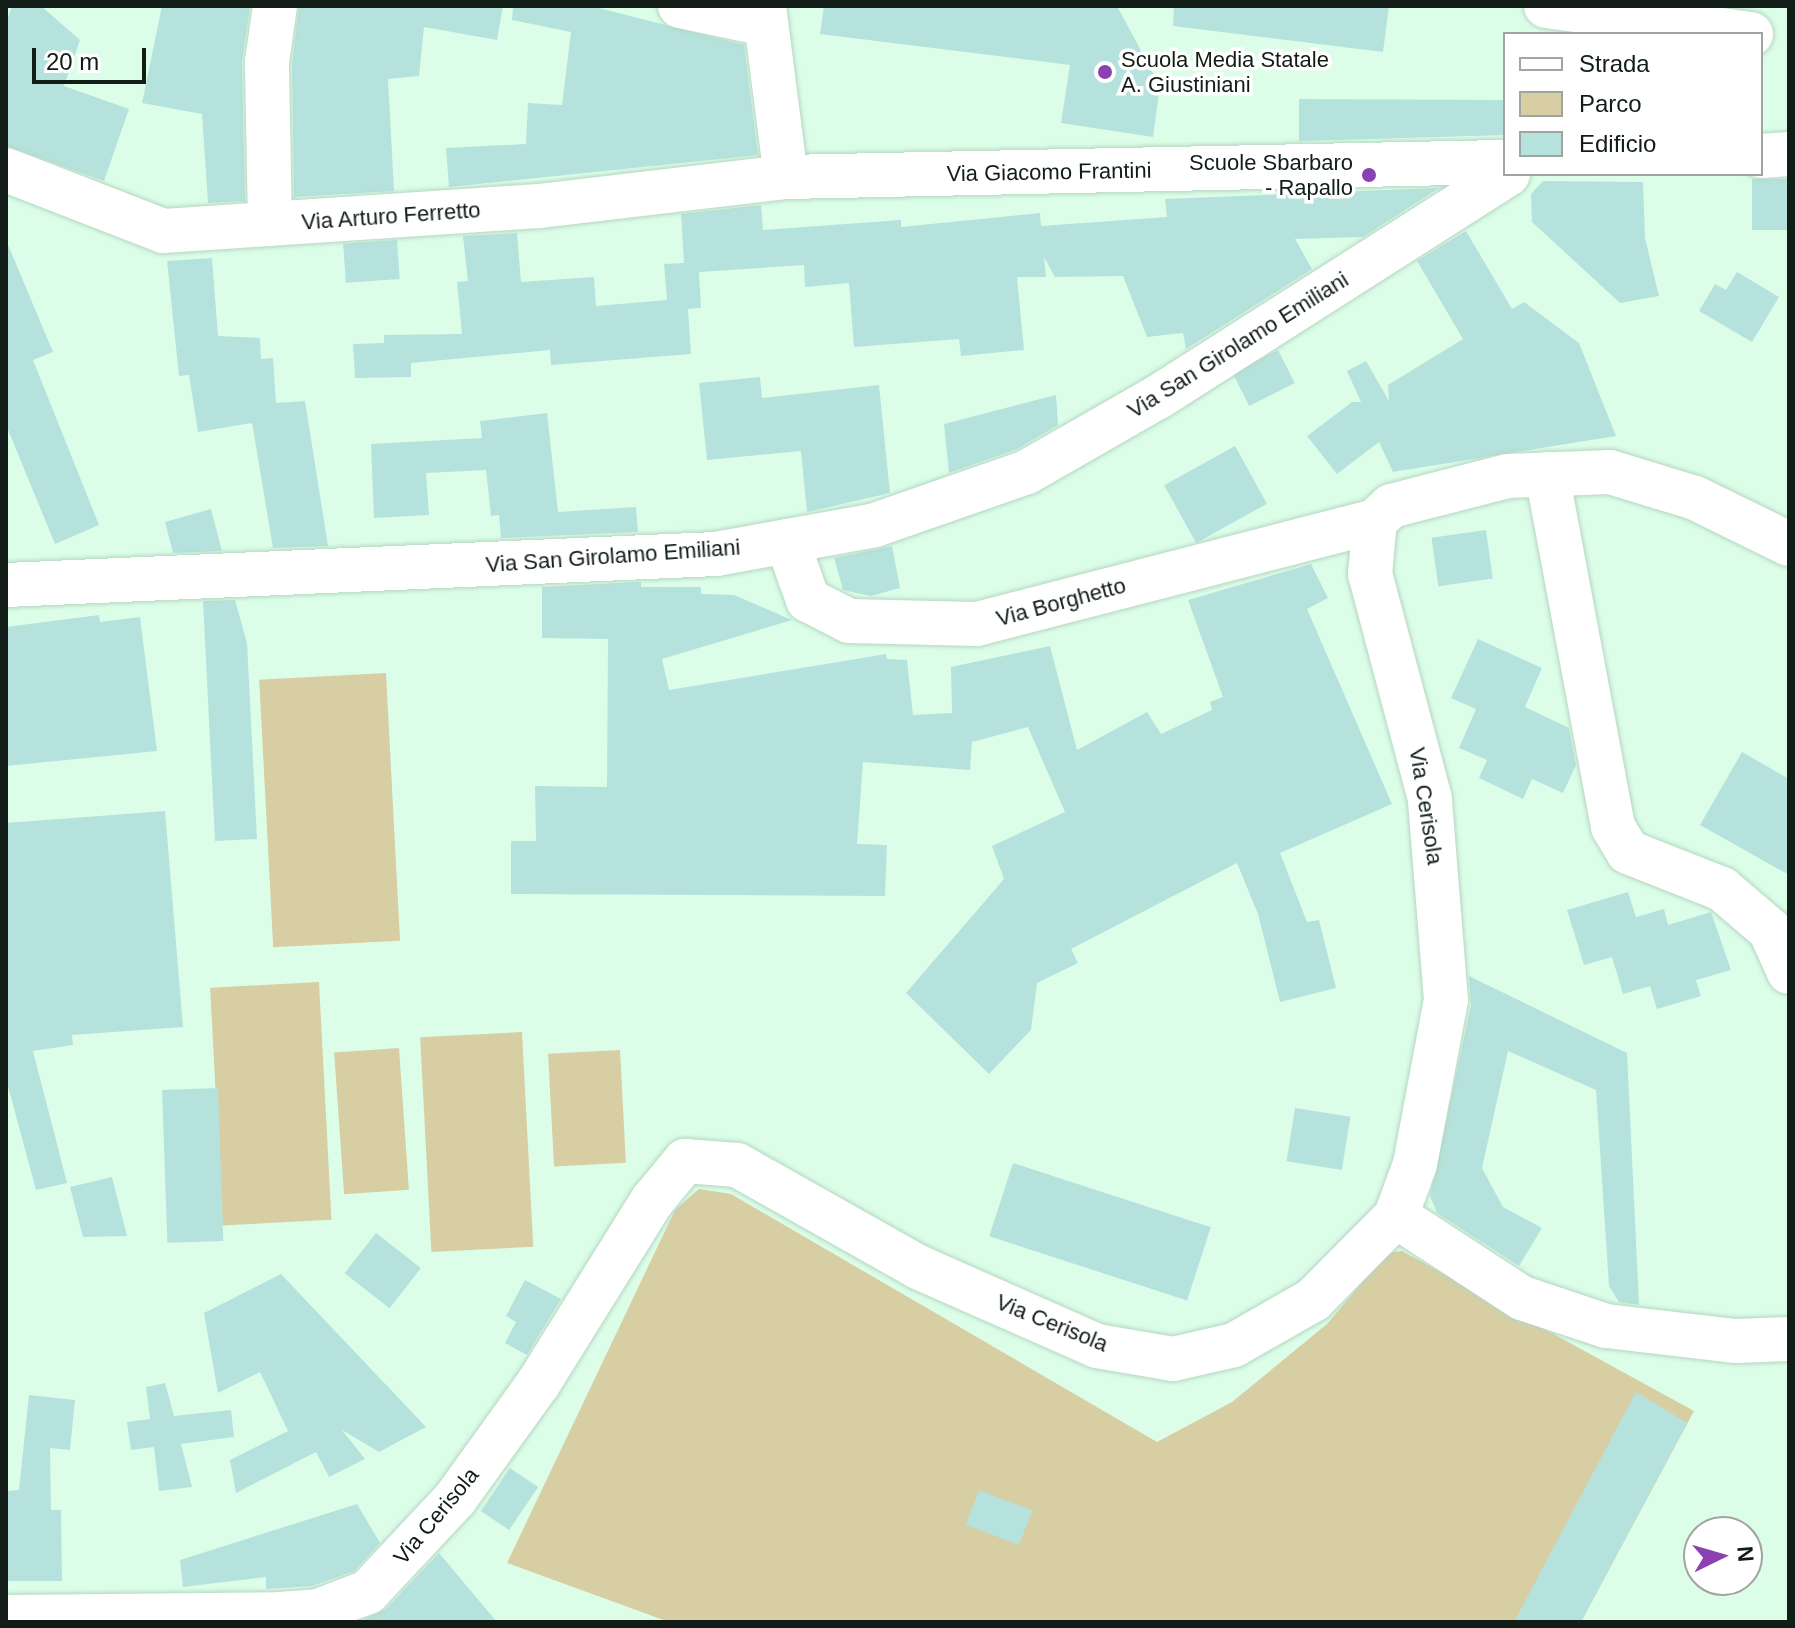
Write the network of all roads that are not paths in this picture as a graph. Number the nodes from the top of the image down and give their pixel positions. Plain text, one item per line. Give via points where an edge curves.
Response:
1 (275, 6) edge
2 (680, 6) edge
3 (1546, 6) edge
4 (764, 15) edge
5 (1729, 32) edge
6 (1763, 35) edge
7 (1789, 37) edge
8 (1789, 154) edge
9 (1763, 156) edge
10 (1503, 162) edge
11 (6, 170) edge
12 (1505, 176) edge
13 (786, 177) junction
14 (270, 224) junction
15 (1547, 474) junction
16 (1375, 521) junction
17 (787, 541) junction
18 (1789, 544) edge
19 (6, 585) edge
20 (1789, 972) edge
21 (1396, 1216) junction
22 (1789, 1339) edge
23 (6, 1617) edge

1 - 14 street via 267,62
2 - 4 street
3 - 5 street
4 - 13 street
6 - 7 street
8 - 9 street
10 - 13 street, Via Giacomo Frantini
11 - 14 street, Via Arturo Ferretto via 163,231
12 - 17 street, Via San Girolamo Emiliani via 1158,397 1027,472 875,525
13 - 14 street, Via Arturo Ferretto via 539,206
15 - 16 street via 1508,476 1391,506
15 - 18 street via 1610,472 1695,498
15 - 20 street via 1613,827 1628,852 1722,889 1770,930
16 - 17 street, Via Borghetto via 977,624 849,621 808,600
16 - 21 street, Via Cerisola via 1370,574 1430,799 1446,1000 1415,1164
17 - 19 street, Via San Girolamo Emiliani via 716,554
21 - 22 street via 1522,1298 1606,1326 1736,1341
21 - 23 street, Via Cerisola via 1313,1300 1234,1345 1173,1359 1097,1346 918,1267 737,1165 685,1161 652,1201 538,1384 455,1499 368,1592 318,1611 279,1614

